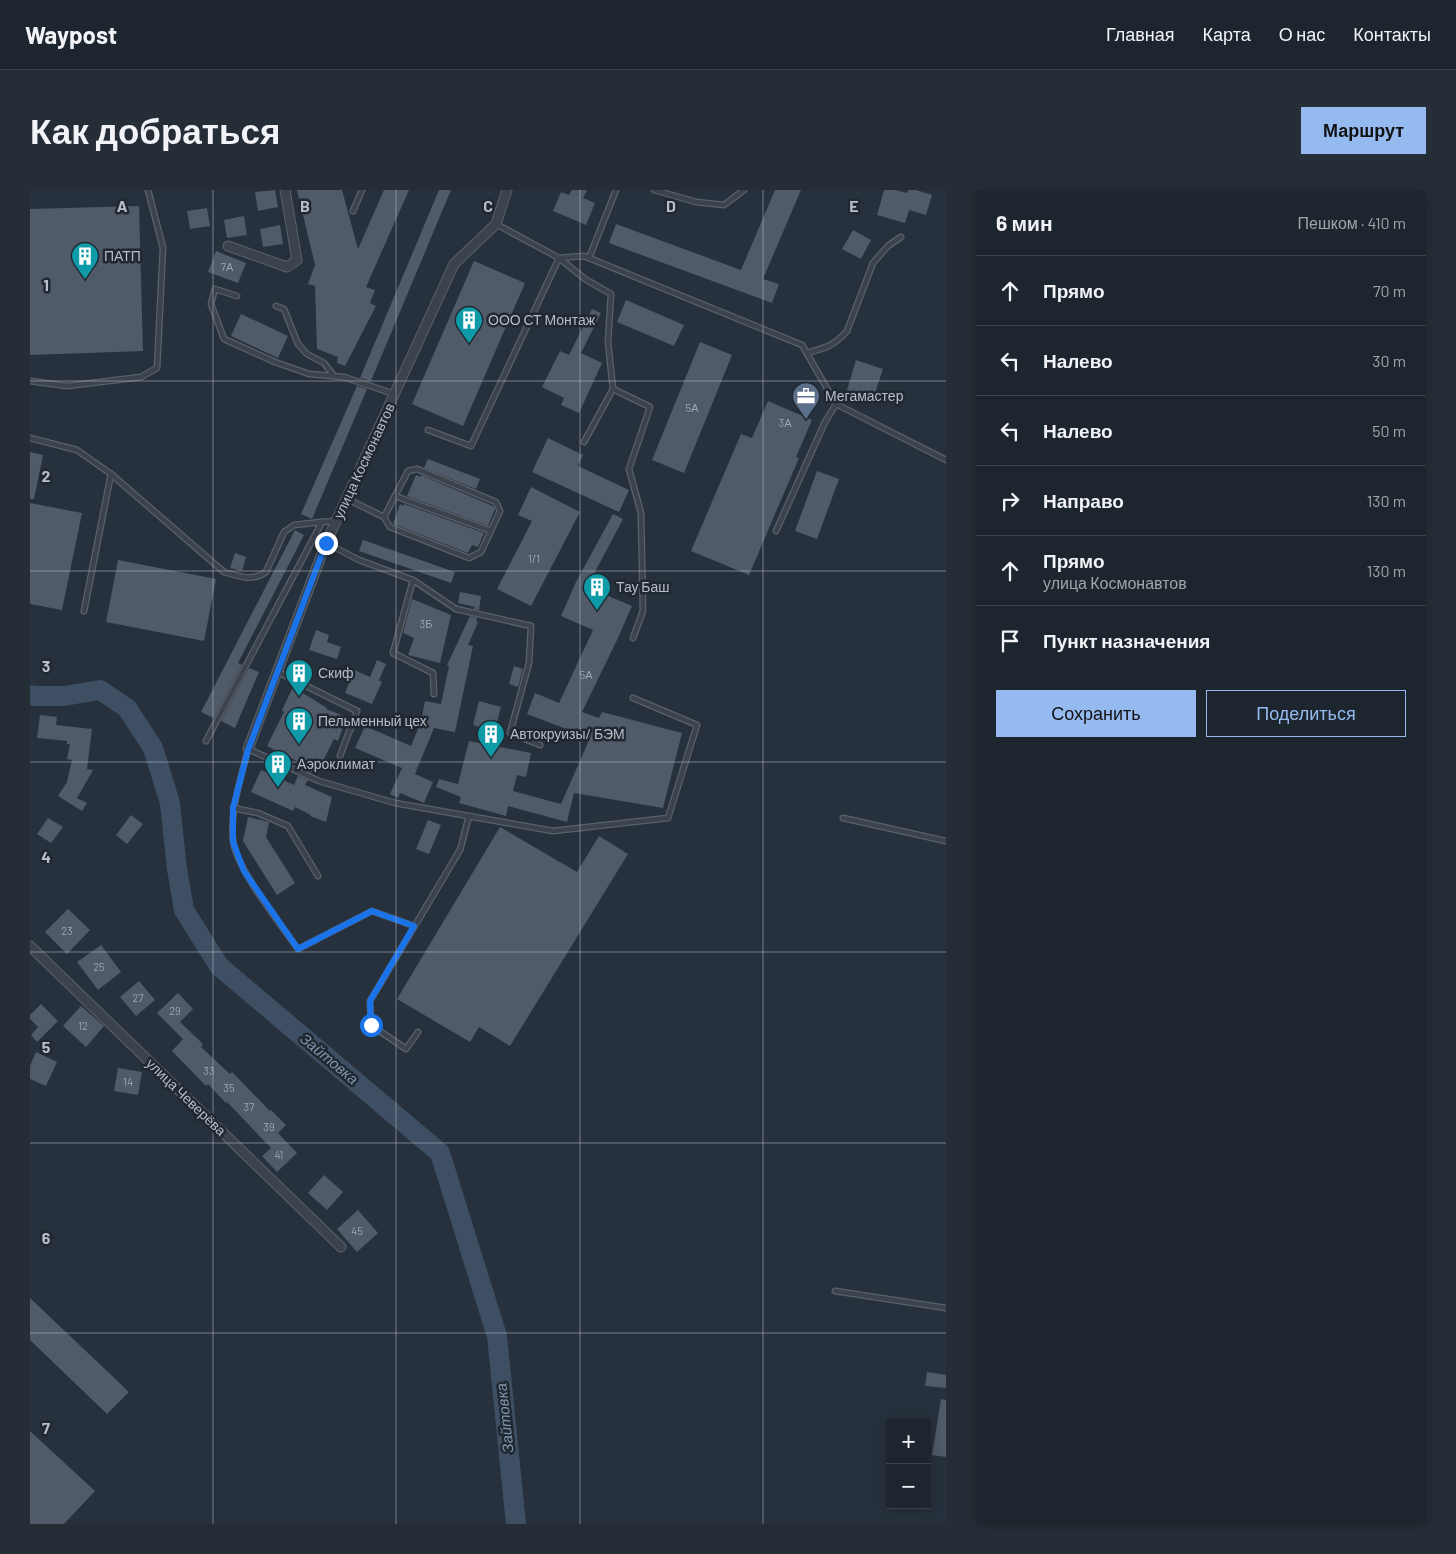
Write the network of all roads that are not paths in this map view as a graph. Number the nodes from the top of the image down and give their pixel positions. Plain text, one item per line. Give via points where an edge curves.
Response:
1 (148, 190) edge
2 (285, 190) edge
3 (362, 190) edge
4 (507, 190) edge
5 (616, 190) edge
6 (654, 190) edge
7 (744, 190) edge
8 (354, 211) dead end
9 (496, 224) junction
10 (901, 237) dead end
11 (228, 246) dead end
12 (559, 258) junction
13 (589, 258) junction
14 (237, 296) dead end
15 (276, 306) dead end
16 (807, 354) junction
17 (334, 376) junction
18 (30, 381) edge
19 (613, 389) junction
20 (395, 394) junction
21 (836, 404) junction
22 (428, 430) dead end
23 (30, 438) edge
24 (584, 442) dead end
25 (946, 460) edge
26 (111, 474) junction
27 (395, 496) junction
28 (348, 499) junction
29 (384, 517) junction
30 (337, 521) junction
31 (322, 522) junction
32 (491, 531) junction
33 (776, 531) dead end
34 (326, 543) junction
35 (413, 580) junction
36 (84, 611) dead end
37 (633, 638) dead end
38 (278, 672) junction
39 (434, 694) dead end
40 (632, 698) dead end
41 (206, 741) dead end
42 (540, 746) dead end
43 (248, 750) junction
44 (340, 756) dead end
45 (233, 808) junction
46 (469, 816) junction
47 (843, 818) dead end
48 (946, 841) edge
49 (318, 876) dead end
50 (414, 926) junction
51 (30, 946) edge
52 (418, 1032) dead end
53 (341, 1247) dead end
54 (835, 1291) dead end
55 (946, 1308) edge

1 - 18 lane via 163,248 157,368 141,377 67,386
2 - 11 street via 297,260 286,268
3 - 8 lane
4 - 9 street, улица Космонавтов
5 - 13 lane
6 - 7 lane via 696,202 724,205
9 - 12 lane
9 - 20 street, улица Космонавтов via 454,264
10 - 16 lane via 873,263 847,331 830,346
12 - 13 lane
12 - 19 lane via 611,294 608,342
12 - 22 lane via 471,446
13 - 16 lane via 802,345
14 - 17 lane via 215,289 211,304 224,339 309,374
15 - 17 lane via 284,309 298,344 307,354 324,363
16 - 21 lane
17 - 20 lane
19 - 24 lane
19 - 37 lane via 650,407 629,469 641,514 643,612
20 - 28 street, улица Космонавтов
21 - 25 lane
21 - 33 lane
23 - 26 lane via 77,450
26 - 31 lane via 224,572 246,578 266,572 284,532 294,525
26 - 36 lane
27 - 29 lane
27 - 32 lane
27 - 32 lane via 408,471 417,469 496,502 500,511
28 - 29 lane
28 - 30 street, улица Космонавтов
29 - 32 lane via 390,527 469,558 481,552
30 - 31 lane
30 - 34 street, улица Космонавтов
31 - 41 lane
34 - 35 lane via 359,560
34 - 38 street, улица Космонавтов
35 - 39 lane via 393,653 433,673
35 - 42 lane via 456,609 531,626 530,663 510,733
38 - 43 street, улица Космонавтов
38 - 44 lane via 357,711
40 - 46 lane via 696,725 668,818 553,831
43 - 45 lane
43 - 46 lane via 319,781 394,803
45 - 49 lane via 258,813 288,826
45 - 50 lane via 233,842 244,871 298,949 372,911
46 - 50 lane via 460,850
47 - 48 lane
50 - 52 lane via 370,1001 371,1025 406,1049
51 - 53 street, улица Чеверёва
54 - 55 lane

